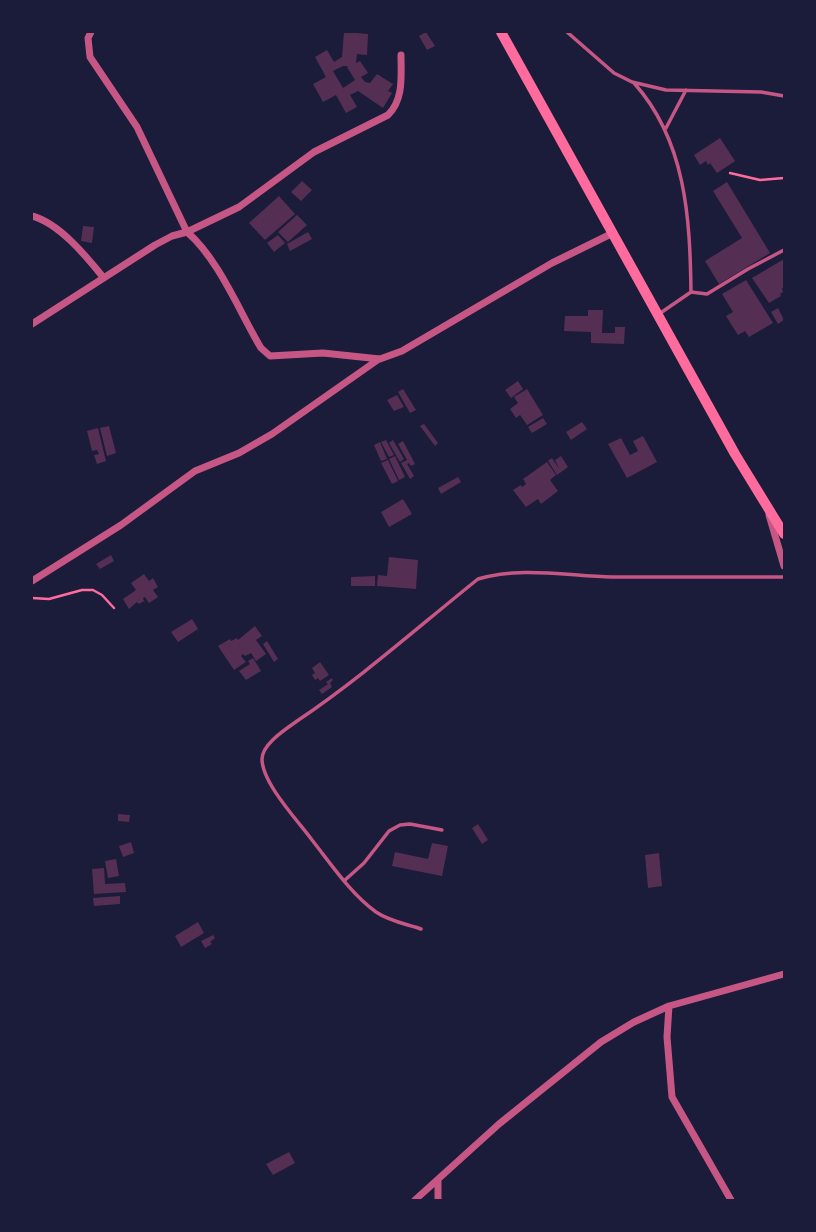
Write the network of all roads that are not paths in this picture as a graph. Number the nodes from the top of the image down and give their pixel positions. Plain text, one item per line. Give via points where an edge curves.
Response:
1 (92, 32) edge
2 (501, 32) edge
3 (567, 32) edge
4 (401, 55) dead end
5 (632, 82) junction
6 (686, 90) junction
7 (785, 96) edge
8 (665, 129) junction
9 (32, 216) edge
10 (187, 232) junction
11 (613, 233) junction
12 (785, 250) edge
13 (103, 277) junction
14 (691, 292) junction
15 (659, 314) junction
16 (32, 324) edge
17 (380, 359) junction
18 (767, 508) junction
19 (785, 534) edge
20 (785, 566) edge
21 (785, 577) edge
22 (32, 581) edge
23 (442, 830) dead end
24 (345, 880) junction
25 (421, 929) dead end
26 (785, 974) edge
27 (669, 1006) junction
28 (438, 1180) junction
29 (415, 1200) edge
30 (438, 1200) edge
31 (731, 1200) edge

1 - 10 street via 88,38 90,57 137,127
2 - 11 main road
3 - 5 lane via 614,73
4 - 10 street via 399,96 388,115 314,152 239,207
5 - 6 lane
5 - 8 lane
6 - 7 lane
6 - 8 lane
8 - 14 lane via 685,195
9 - 13 street via 69,241
10 - 13 street via 164,240
10 - 17 street via 216,269 270,356 323,353
11 - 15 main road
11 - 17 street
12 - 14 lane via 707,294
13 - 16 street
14 - 15 lane
15 - 18 main road
17 - 22 street via 272,434 195,471
18 - 19 main road
18 - 20 street
21 - 24 lane via 517,572 478,579 266,748 262,758 266,776
23 - 24 lane via 400,825 389,831
24 - 25 lane via 376,912
26 - 27 street
27 - 28 street via 601,1041
27 - 31 street via 672,1097
28 - 29 street
28 - 30 street

